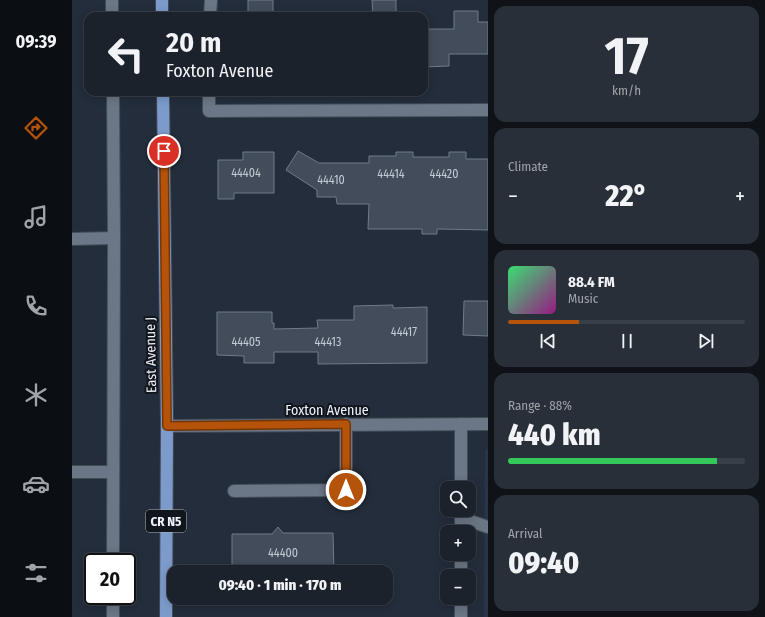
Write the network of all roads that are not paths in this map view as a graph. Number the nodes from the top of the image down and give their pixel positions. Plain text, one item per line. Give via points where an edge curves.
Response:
1 (112, 0) edge
2 (162, 0) edge
3 (211, 0) edge
4 (112, 12) edge
5 (162, 12) edge
6 (210, 12) edge
7 (113, 96) edge
8 (163, 96) edge
9 (209, 96) edge
10 (488, 110) edge
11 (114, 238) junction
12 (72, 239) edge
13 (346, 424) junction
14 (462, 424) junction
15 (488, 424) edge
16 (167, 426) junction
17 (72, 472) edge
18 (113, 472) junction
19 (461, 481) edge
20 (234, 491) dead end
21 (468, 517) edge
22 (488, 526) edge
23 (113, 553) edge
24 (113, 605) edge
25 (461, 605) edge
26 (113, 617) edge
27 (166, 617) edge
28 (461, 617) edge

1 - 4 street
2 - 5 main road
3 - 6 street
7 - 11 street
8 - 16 main road, East Avenue J / CR N5
9 - 10 street via 209,111
11 - 12 street
11 - 18 street
13 - 14 street, Foxton Avenue
13 - 16 street, Foxton Avenue
13 - 20 street via 346,490
14 - 15 street, Foxton Avenue
14 - 19 street
16 - 27 main road, East Avenue J / CR N5
17 - 18 street
18 - 23 street
21 - 22 street
24 - 26 street
25 - 28 street

